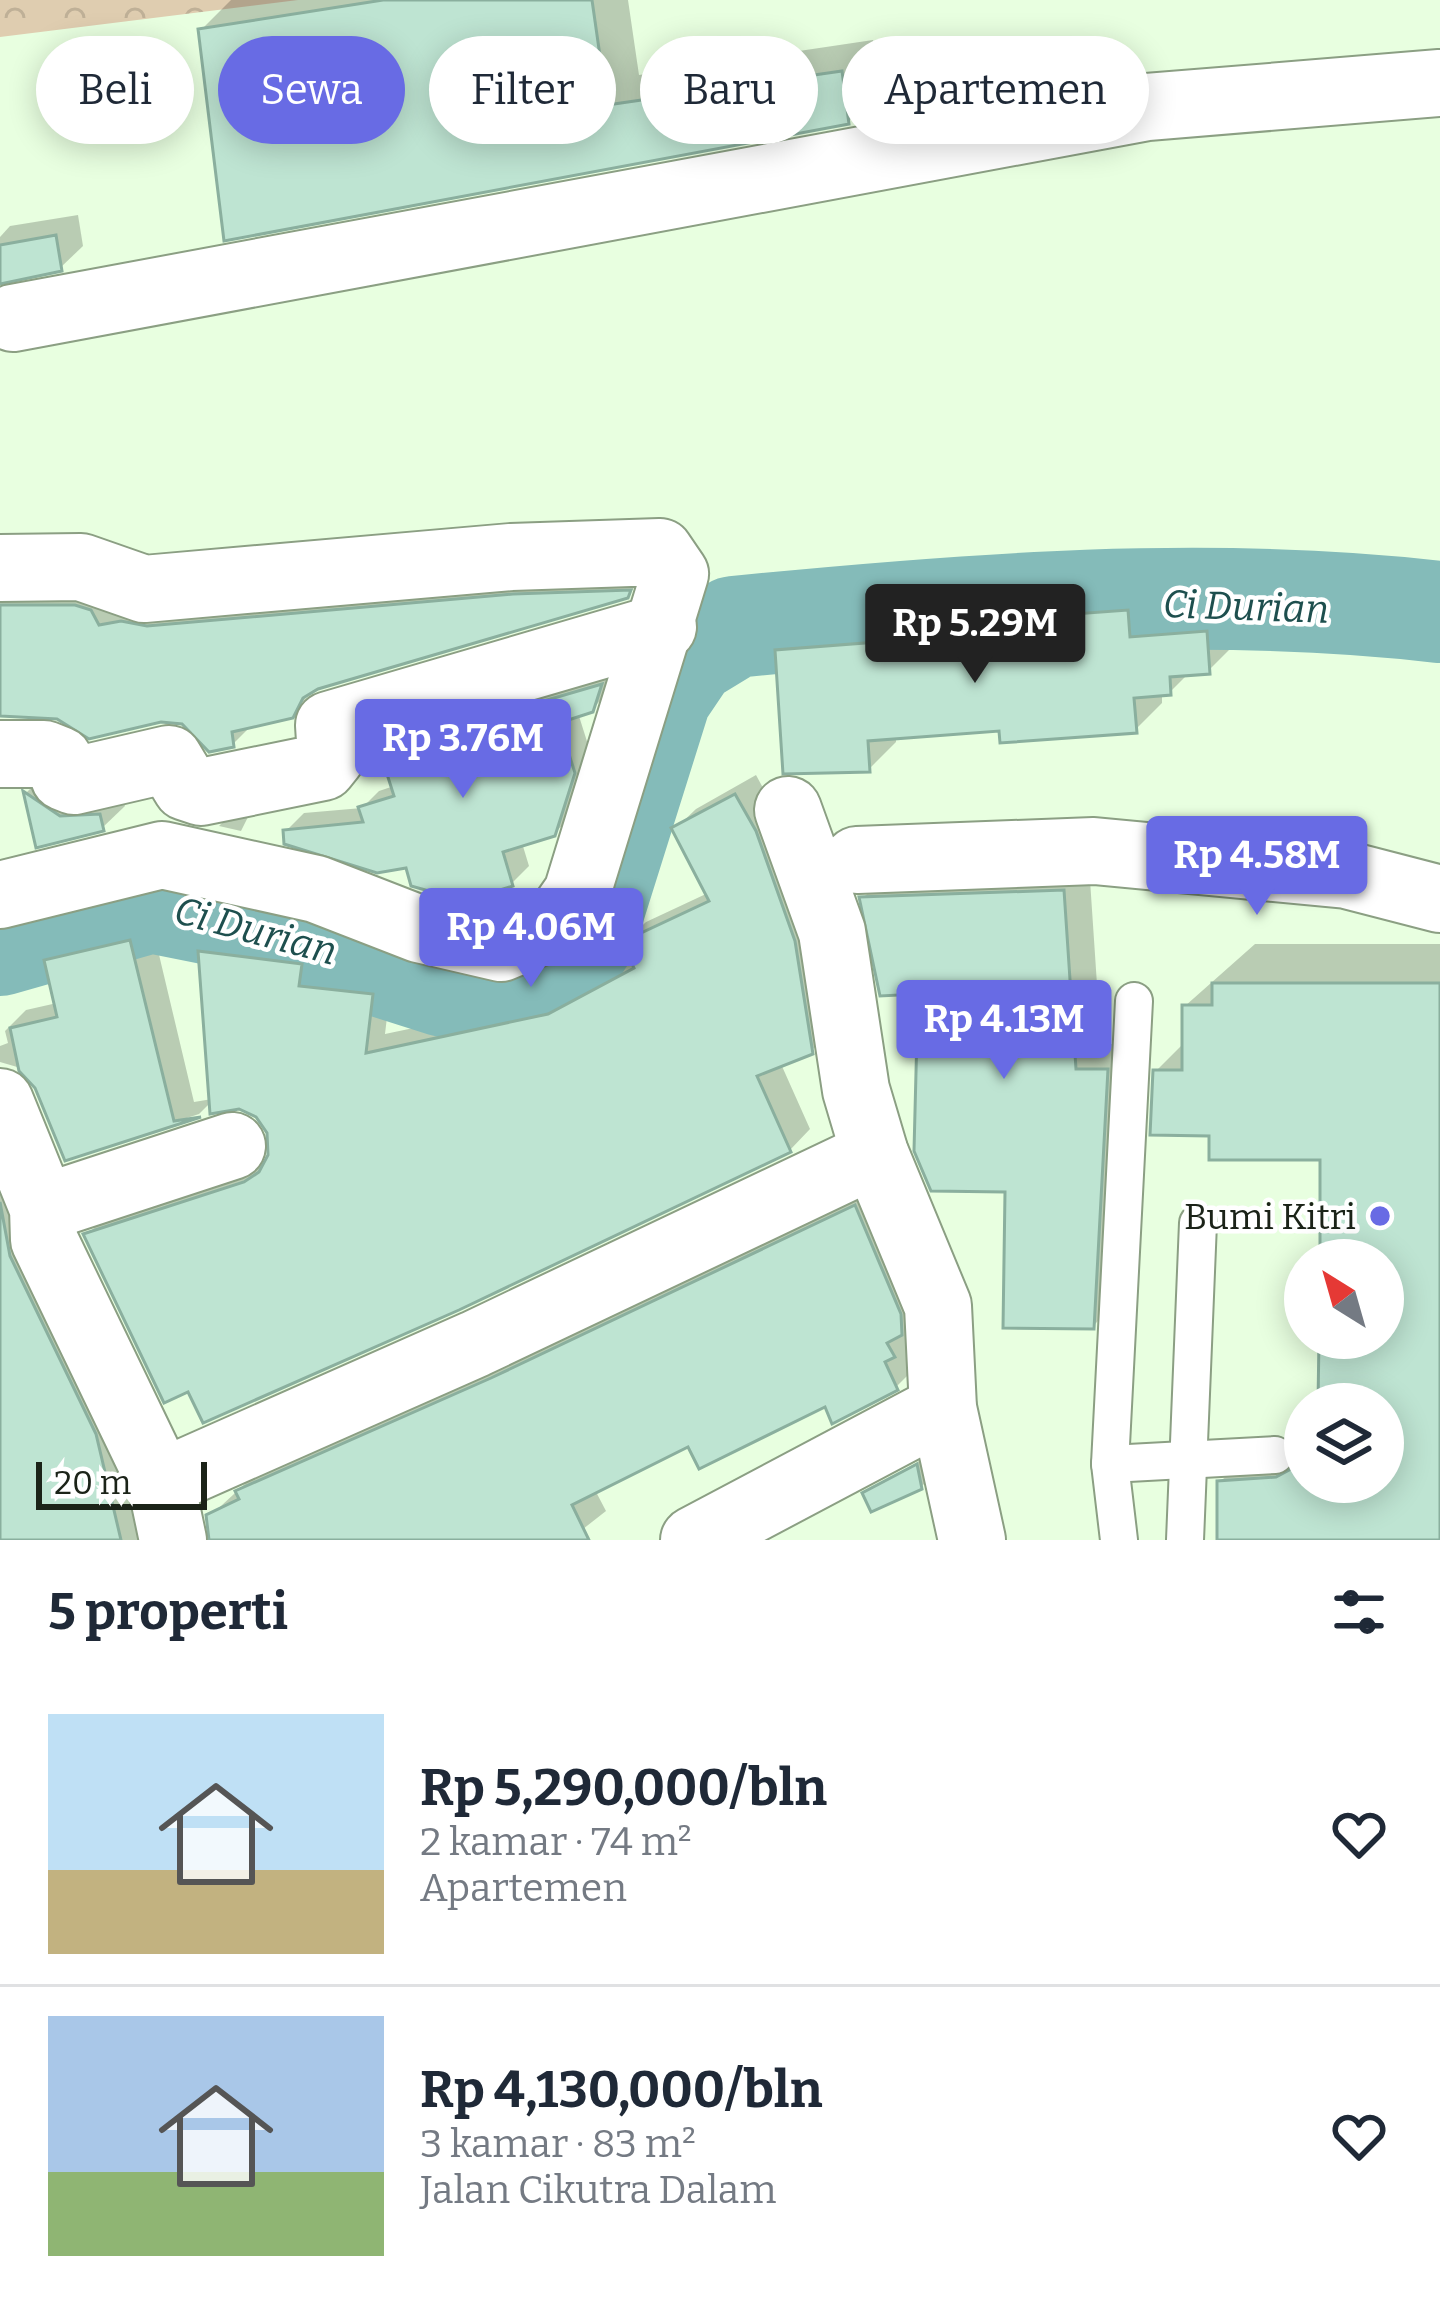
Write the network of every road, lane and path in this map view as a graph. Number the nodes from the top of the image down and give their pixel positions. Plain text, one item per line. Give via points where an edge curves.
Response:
1 (1440, 83) edge
2 (14, 318) dead end
3 (0, 568) edge
4 (663, 627) junction
5 (0, 754) edge
6 (788, 811) dead end
7 (857, 860) dead end
8 (0, 896) edge
9 (1440, 899) edge
10 (1134, 1001) dead end
11 (0, 1102) edge
12 (232, 1146) dead end
13 (875, 1154) junction
14 (1198, 1223) dead end
15 (29, 1236) edge
16 (943, 1408) junction
17 (1275, 1455) dead end
18 (1184, 1457) junction
19 (1110, 1464) junction
20 (167, 1512) edge
21 (694, 1540) edge
22 (972, 1540) edge
23 (1119, 1540) edge
24 (1185, 1540) edge

1 - 2 street via 1148,107
3 - 4 street via 81,567 144,590 660,552 675,574
4 - 5 street via 328,725 331,757 323,767 201,792 185,787 169,759 74,781 44,754
4 - 8 street via 577,893 554,926 501,948 419,929 316,889 162,855
6 - 13 street via 832,932 856,1090
7 - 9 street via 1094,851 1347,875
10 - 19 lane
11 - 15 street
12 - 15 street
13 - 16 street via 938,1306
13 - 20 street via 475,1344
14 - 18 lane
15 - 20 street
16 - 21 street
16 - 22 street
17 - 18 lane
18 - 19 lane
18 - 24 lane
19 - 23 lane

